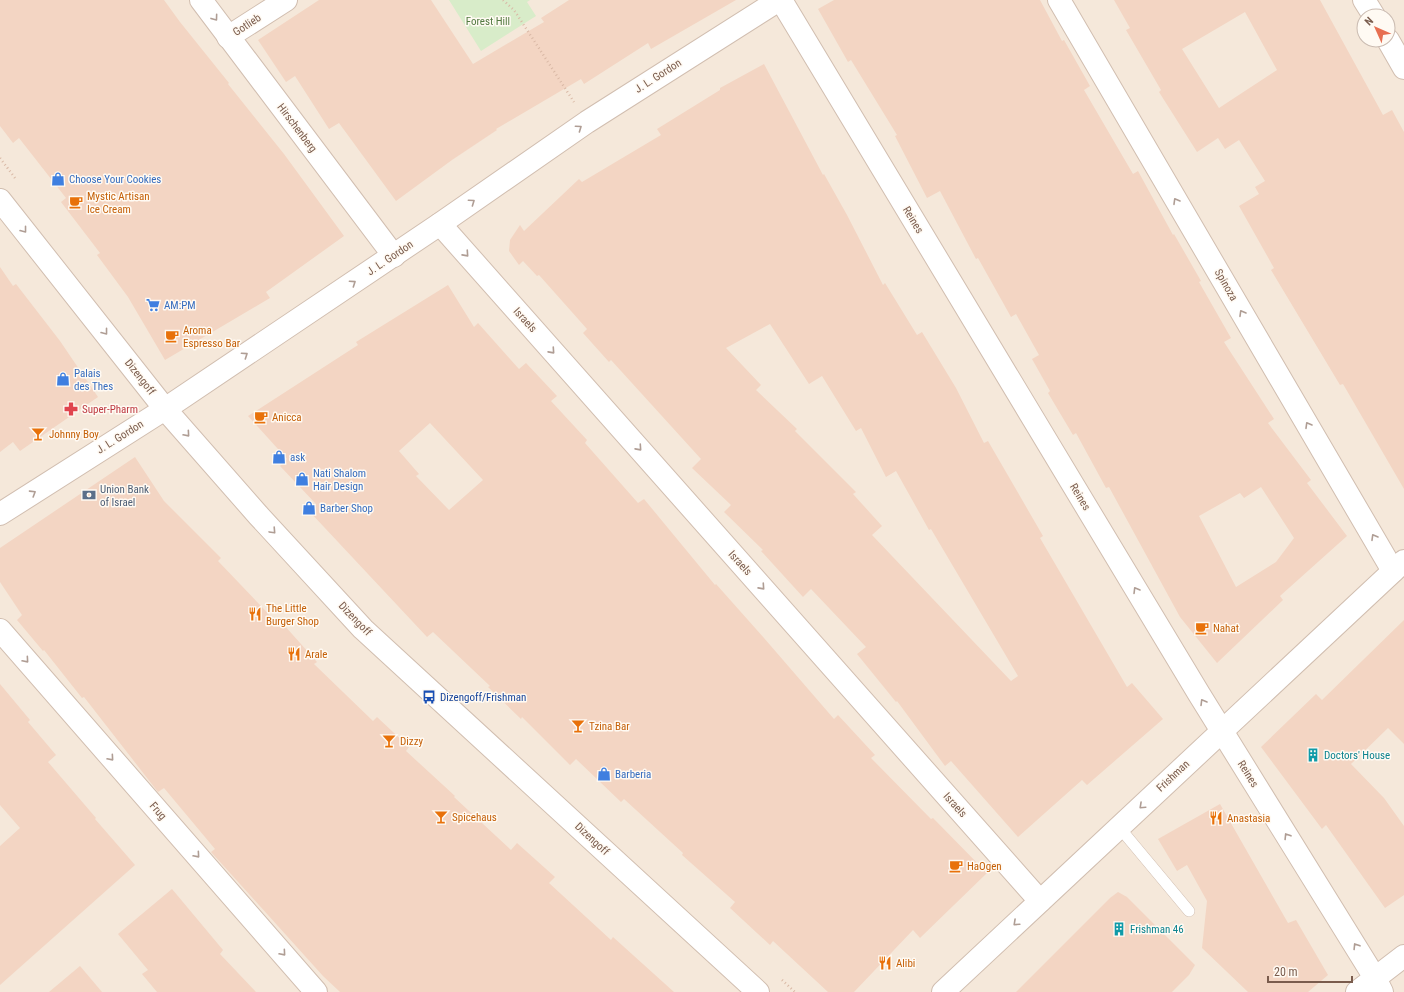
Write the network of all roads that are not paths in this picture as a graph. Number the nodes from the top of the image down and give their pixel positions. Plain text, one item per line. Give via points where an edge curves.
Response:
1 (201, 0) edge
2 (286, 0) edge
3 (780, 0) edge
4 (1059, 0) edge
5 (228, 37) junction
6 (1393, 48) edge
7 (1404, 68) edge
8 (0, 200) edge
9 (440, 224) junction
10 (394, 256) junction
11 (165, 409) junction
12 (0, 514) edge
13 (1399, 566) edge
14 (0, 630) edge
15 (1222, 731) junction
16 (1120, 827) junction
17 (1040, 901) junction
18 (1189, 911) dead end
19 (1404, 956) edge
20 (1379, 985) edge
21 (316, 992) edge
22 (758, 992) edge
23 (943, 992) edge
24 (1357, 992) edge

1 -> 5 street, Hirschenberg
2 - 5 street, Gotlieb
9 -> 3 street, J. L. Gordon via 587,122
15 -> 3 street, Reines
13 -> 4 street, Spinoza
5 - 10 street, Hirschenberg
6 - 7 street
8 -> 11 street, Dizengoff
9 - 10 street, J. L. Gordon
9 -> 17 street, Israels
11 -> 10 street, J. L. Gordon
12 -> 11 street, J. L. Gordon
11 -> 22 street, Dizengoff via 363,629
13 - 15 street, Frishman
14 -> 21 street, Frug
15 -> 16 street, Frishman
20 -> 15 street, Reines
16 - 17 street, Frishman
16 - 18 lane
17 -> 23 street, Frishman
19 - 20 street
20 - 24 street

